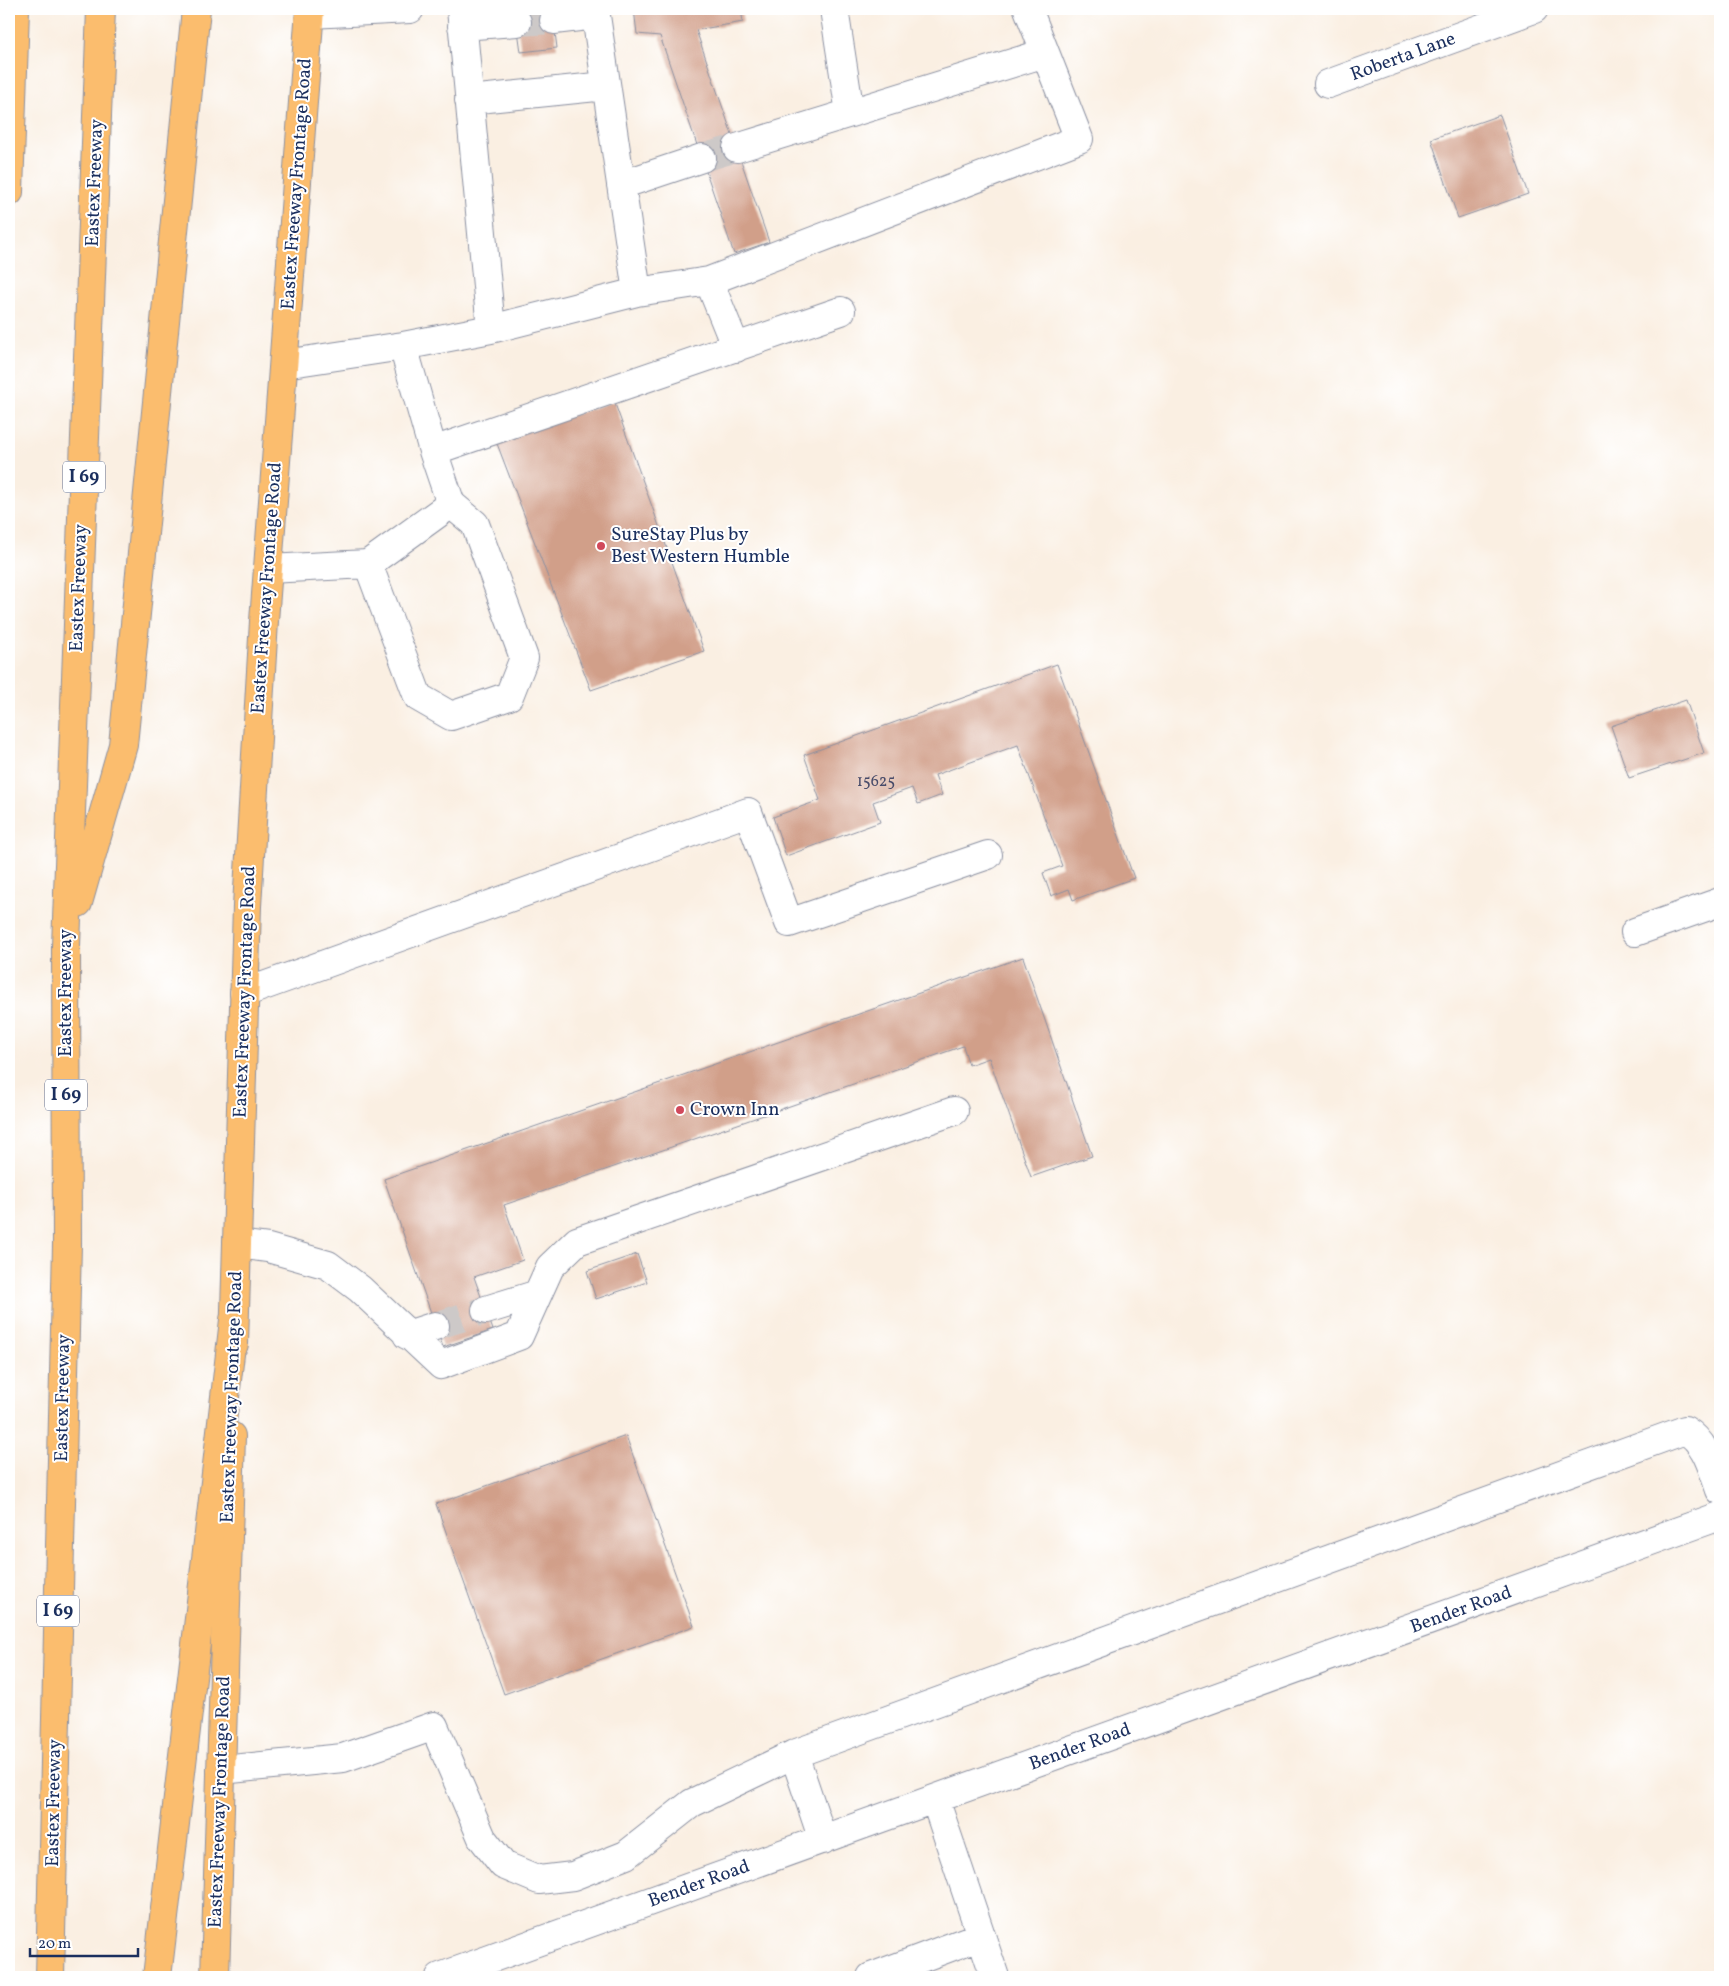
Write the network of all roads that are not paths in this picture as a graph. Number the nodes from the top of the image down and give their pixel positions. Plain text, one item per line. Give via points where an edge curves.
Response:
1 (15, 9) edge
2 (101, 9) edge
3 (196, 9) edge
4 (410, 9) edge
5 (834, 9) edge
6 (1028, 9) edge
7 (1534, 9) edge
8 (310, 11) edge
9 (595, 12) edge
10 (462, 17) edge
11 (554, 20) tunnel mouth
12 (517, 22) tunnel mouth
13 (1045, 53) junction
14 (1328, 84) dead end
15 (606, 86) junction
16 (469, 100) junction
17 (850, 114) junction
18 (737, 148) tunnel mouth
19 (702, 158) tunnel mouth
20 (621, 186) junction
21 (9, 192) edge
22 (709, 281) junction
23 (637, 292) junction
24 (842, 311) dead end
25 (490, 329) junction
26 (403, 346) junction
27 (736, 348) junction
28 (284, 364) junction
29 (433, 451) junction
30 (451, 504) junction
31 (368, 564) junction
32 (268, 569) junction
33 (988, 855) dead end
34 (1720, 902) edge
35 (1635, 932) dead end
36 (66, 946) junction
37 (244, 993) junction
38 (954, 1111) dead end
39 (237, 1244) junction
40 (538, 1294) junction
41 (486, 1310) tunnel mouth
42 (234, 1320) junction
43 (435, 1326) tunnel mouth
44 (407, 1335) junction
45 (1720, 1490) edge
46 (1720, 1516) edge
47 (794, 1754) junction
48 (221, 1770) junction
49 (935, 1799) junction
50 (824, 1840) junction
51 (980, 1936) junction
52 (50, 1977) edge
53 (157, 1977) edge
54 (215, 1977) edge
55 (440, 1977) edge
56 (871, 1977) edge
57 (994, 1977) edge

1 - 21 main road
2 - 36 main road, Eastex Freeway / I 69
3 - 36 main road via 123,744
4 - 8 street
5 - 17 street
6 - 13 street
7 - 14 street, Roberta Lane
8 - 28 main road, Eastex Freeway Frontage Road
9 - 11 street
9 - 15 street
10 - 12 street
10 - 16 street
13 - 17 street
13 - 22 street via 1079,139
15 - 16 street
15 - 20 street
16 - 25 street
17 - 18 street
19 - 20 street
20 - 23 street
22 - 23 street
22 - 27 street
23 - 25 street
24 - 27 street
25 - 26 street
26 - 28 street
26 - 29 street
27 - 29 street
28 - 32 main road, Eastex Freeway Frontage Road
29 - 30 street
30 - 31 street
30 - 31 street via 475,524 524,658 509,696 451,716 418,697
31 - 32 street
32 - 37 main road, Eastex Freeway Frontage Road
33 - 37 street via 789,923 748,812
34 - 35 street
36 - 52 main road, Eastex Freeway / I 69 via 67,1254
37 - 39 main road, Eastex Freeway Frontage Road
38 - 40 street via 577,1241 550,1267
39 - 42 main road, Eastex Freeway Frontage Road
39 - 44 street via 268,1248 328,1265 360,1289
40 - 41 street
40 - 44 street via 519,1336 441,1364
42 - 48 main road, Eastex Freeway Frontage Road
42 - 53 main road
43 - 44 street
45 - 47 street via 1702,1443 1685,1430
46 - 49 street, Bender Road
47 - 48 street via 692,1803 626,1855 573,1876 540,1880 504,1865 482,1838 434,1726 343,1758
47 - 50 street
48 - 54 main road, Eastex Freeway Frontage Road
49 - 50 street, Bender Road
49 - 51 street
50 - 55 street, Bender Road
51 - 56 street
51 - 57 street

